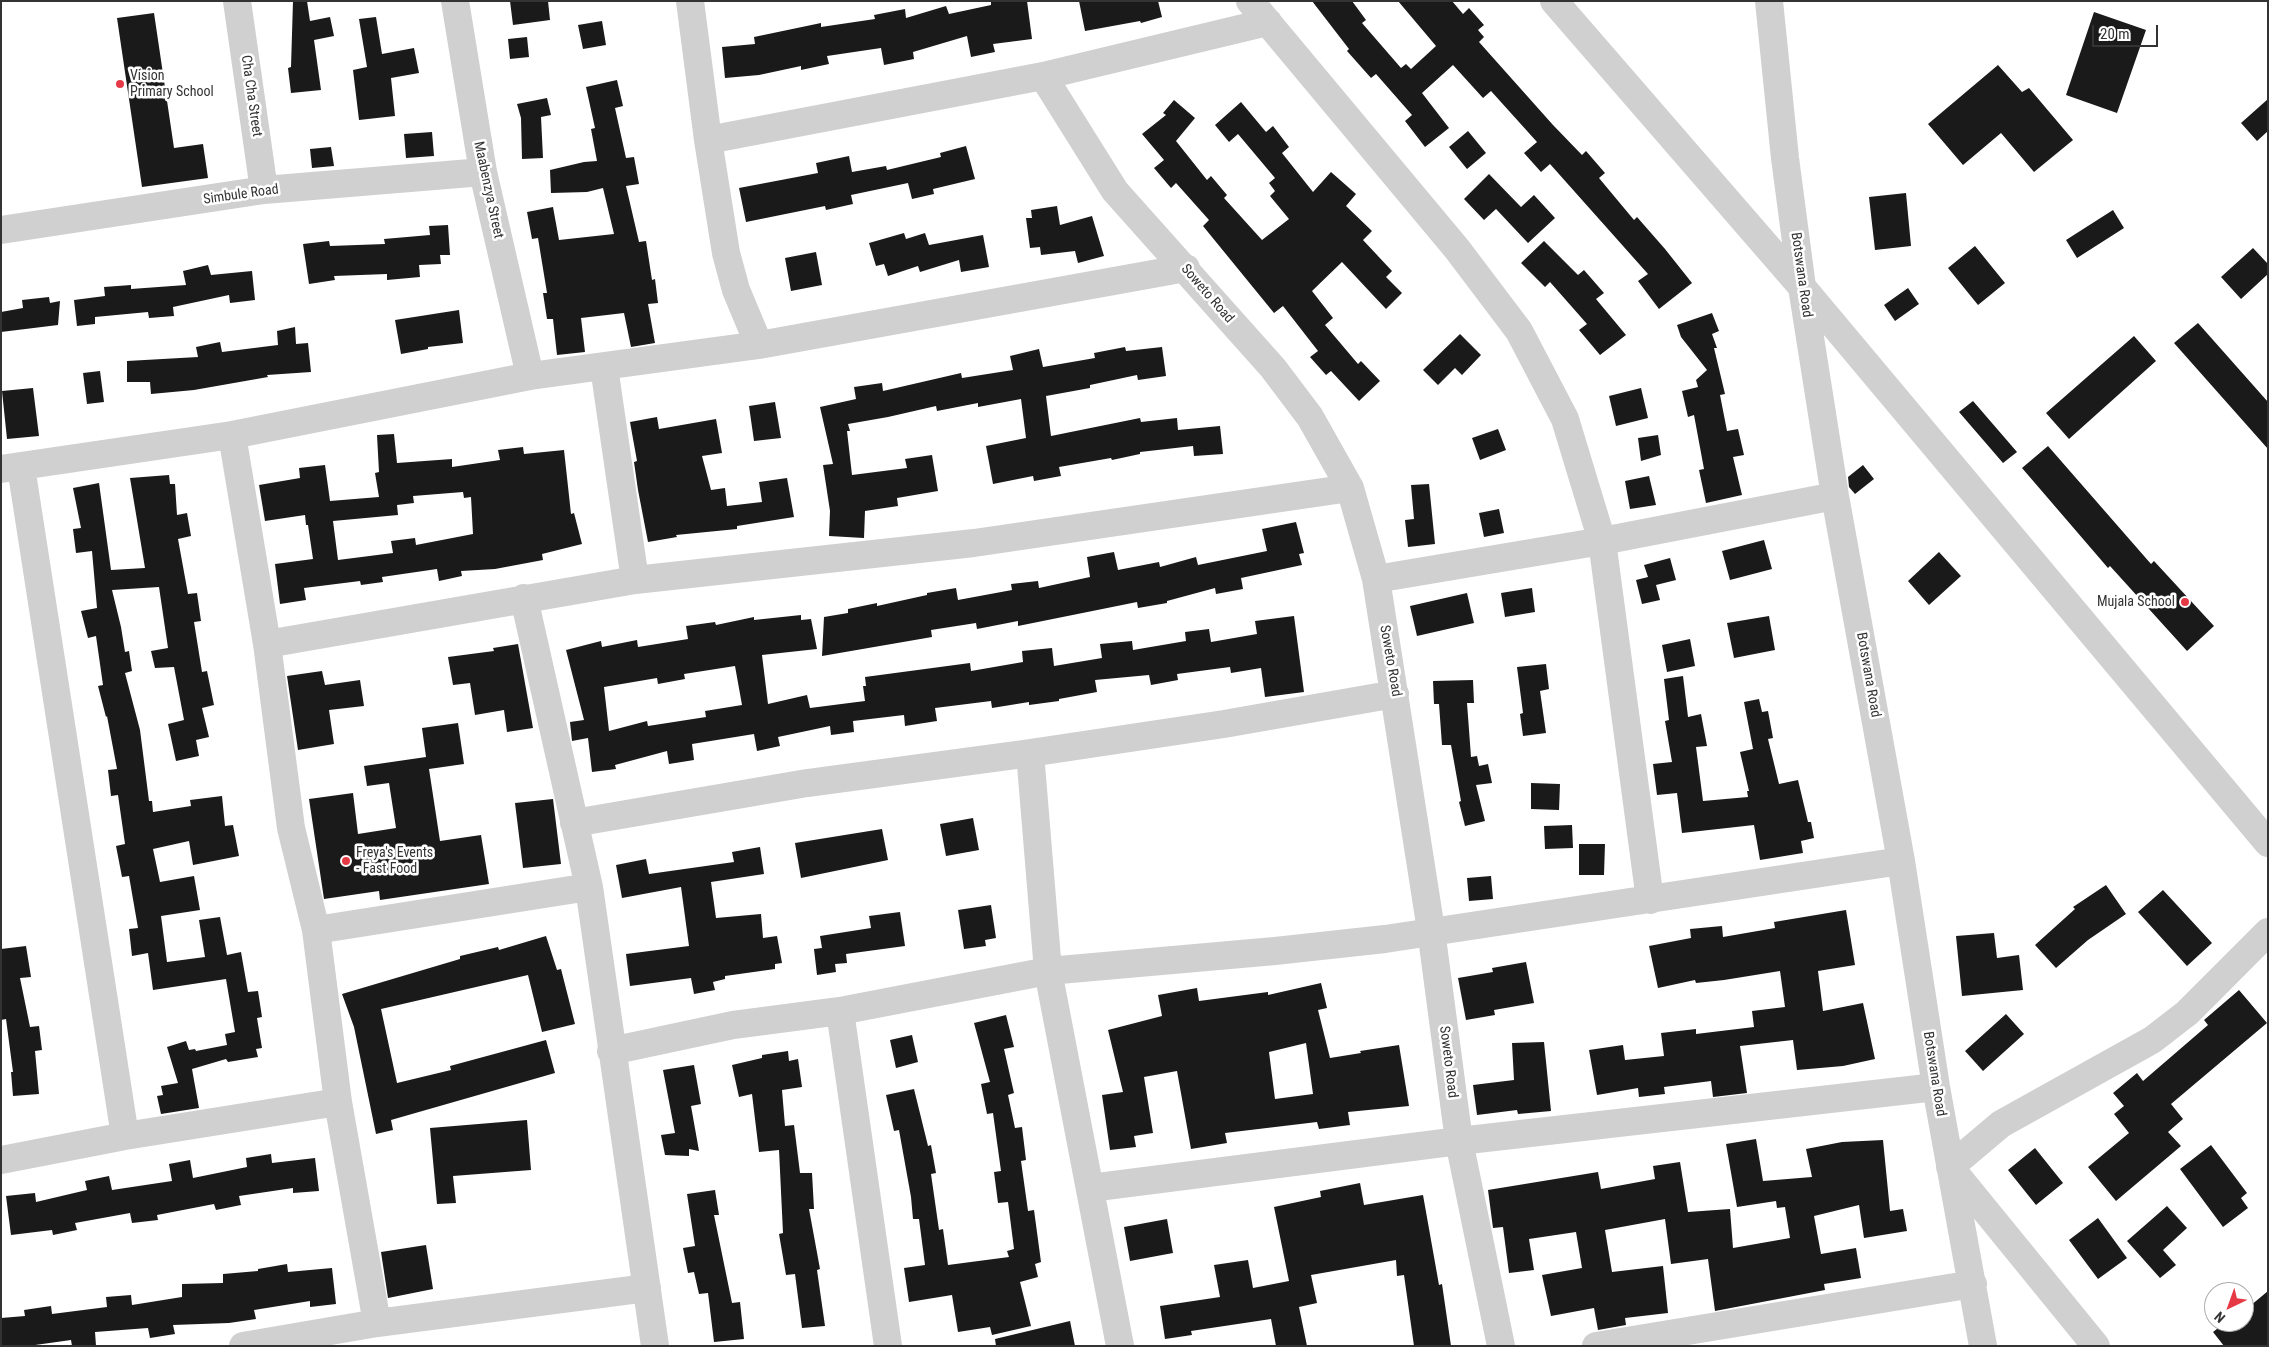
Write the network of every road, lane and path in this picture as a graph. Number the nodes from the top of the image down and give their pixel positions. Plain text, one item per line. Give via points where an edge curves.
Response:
1 (237, 1) edge
2 (455, 1) edge
3 (690, 1) edge
4 (1250, 1) edge
5 (1554, 1) edge
6 (1769, 1) edge
7 (1268, 22) junction
8 (1043, 76) junction
9 (708, 140) junction
10 (483, 172) junction
11 (264, 190) junction
12 (1, 230) edge
13 (1186, 268) junction
14 (1802, 288) junction
15 (759, 345) junction
16 (604, 367) junction
17 (530, 376) junction
18 (232, 435) junction
19 (11, 468) edge
20 (1350, 488) junction
21 (1835, 496) junction
22 (1602, 541) junction
23 (1376, 579) junction
24 (635, 580) junction
25 (524, 598) junction
26 (267, 644) junction
27 (1395, 694) junction
28 (1030, 753) junction
29 (574, 824) junction
30 (2268, 843) edge
31 (1901, 860) junction
32 (589, 887) junction
33 (1650, 900) junction
34 (316, 930) junction
35 (1431, 930) junction
36 (2268, 932) edge
37 (1048, 971) junction
38 (840, 1011) junction
39 (611, 1051) junction
40 (1936, 1087) junction
41 (338, 1102) junction
42 (125, 1136) junction
43 (1458, 1141) junction
44 (1, 1160) edge
45 (1950, 1168) junction
46 (1090, 1188) junction
47 (1972, 1284) junction
48 (646, 1288) junction
49 (378, 1323) junction
50 (243, 1346) edge
51 (655, 1346) edge
52 (888, 1346) edge
53 (1120, 1346) edge
54 (1501, 1346) edge
55 (1596, 1346) edge
56 (1983, 1346) edge
57 (2096, 1346) edge

1 - 11 street, Cha Cha Street
2 - 10 street, Maabenzya Street
3 - 9 street
4 - 7 street
5 - 14 street
6 - 14 street, Botswana Road
7 - 8 street
7 - 22 street via 1457,249 1519,331 1565,418
8 - 9 street
8 - 13 street, Soweto Road via 1115,191
9 - 15 street via 726,253 736,290
10 - 11 street, Simbule Road
10 - 17 street, Maabenzya Street
11 - 12 street, Simbule Road
13 - 15 street
13 - 20 street, Soweto Road via 1310,417
14 - 21 street, Botswana Road
14 - 30 street
15 - 16 street
16 - 17 street
16 - 24 street
17 - 18 street
18 - 19 street
18 - 26 street
19 - 42 street
20 - 23 street, Soweto Road
20 - 24 street via 974,543
21 - 22 street
21 - 31 street, Botswana Road
22 - 23 street
22 - 33 street
23 - 27 street, Soweto Road
24 - 25 street
25 - 26 street
25 - 29 street
26 - 34 street via 291,828
27 - 28 street
27 - 35 street, Soweto Road
28 - 29 street via 807,783
28 - 37 street
29 - 32 street
31 - 33 street
31 - 40 street, Botswana Road
32 - 34 street
32 - 39 street
33 - 35 street
34 - 41 street
35 - 37 street via 1330,946
35 - 43 street, Soweto Road
36 - 45 street via 2187,1013 2152,1040 2000,1124
37 - 38 street
37 - 46 street
38 - 39 street via 733,1025
38 - 52 street
39 - 48 street
40 - 43 street
40 - 45 street, Botswana Road
41 - 42 street
41 - 49 street
42 - 44 street
43 - 46 street
43 - 54 street, Soweto Road
45 - 47 street, Botswana Road
45 - 57 street
46 - 53 street
47 - 55 street
47 - 56 street, Botswana Road
48 - 49 street
48 - 51 street
49 - 50 street

